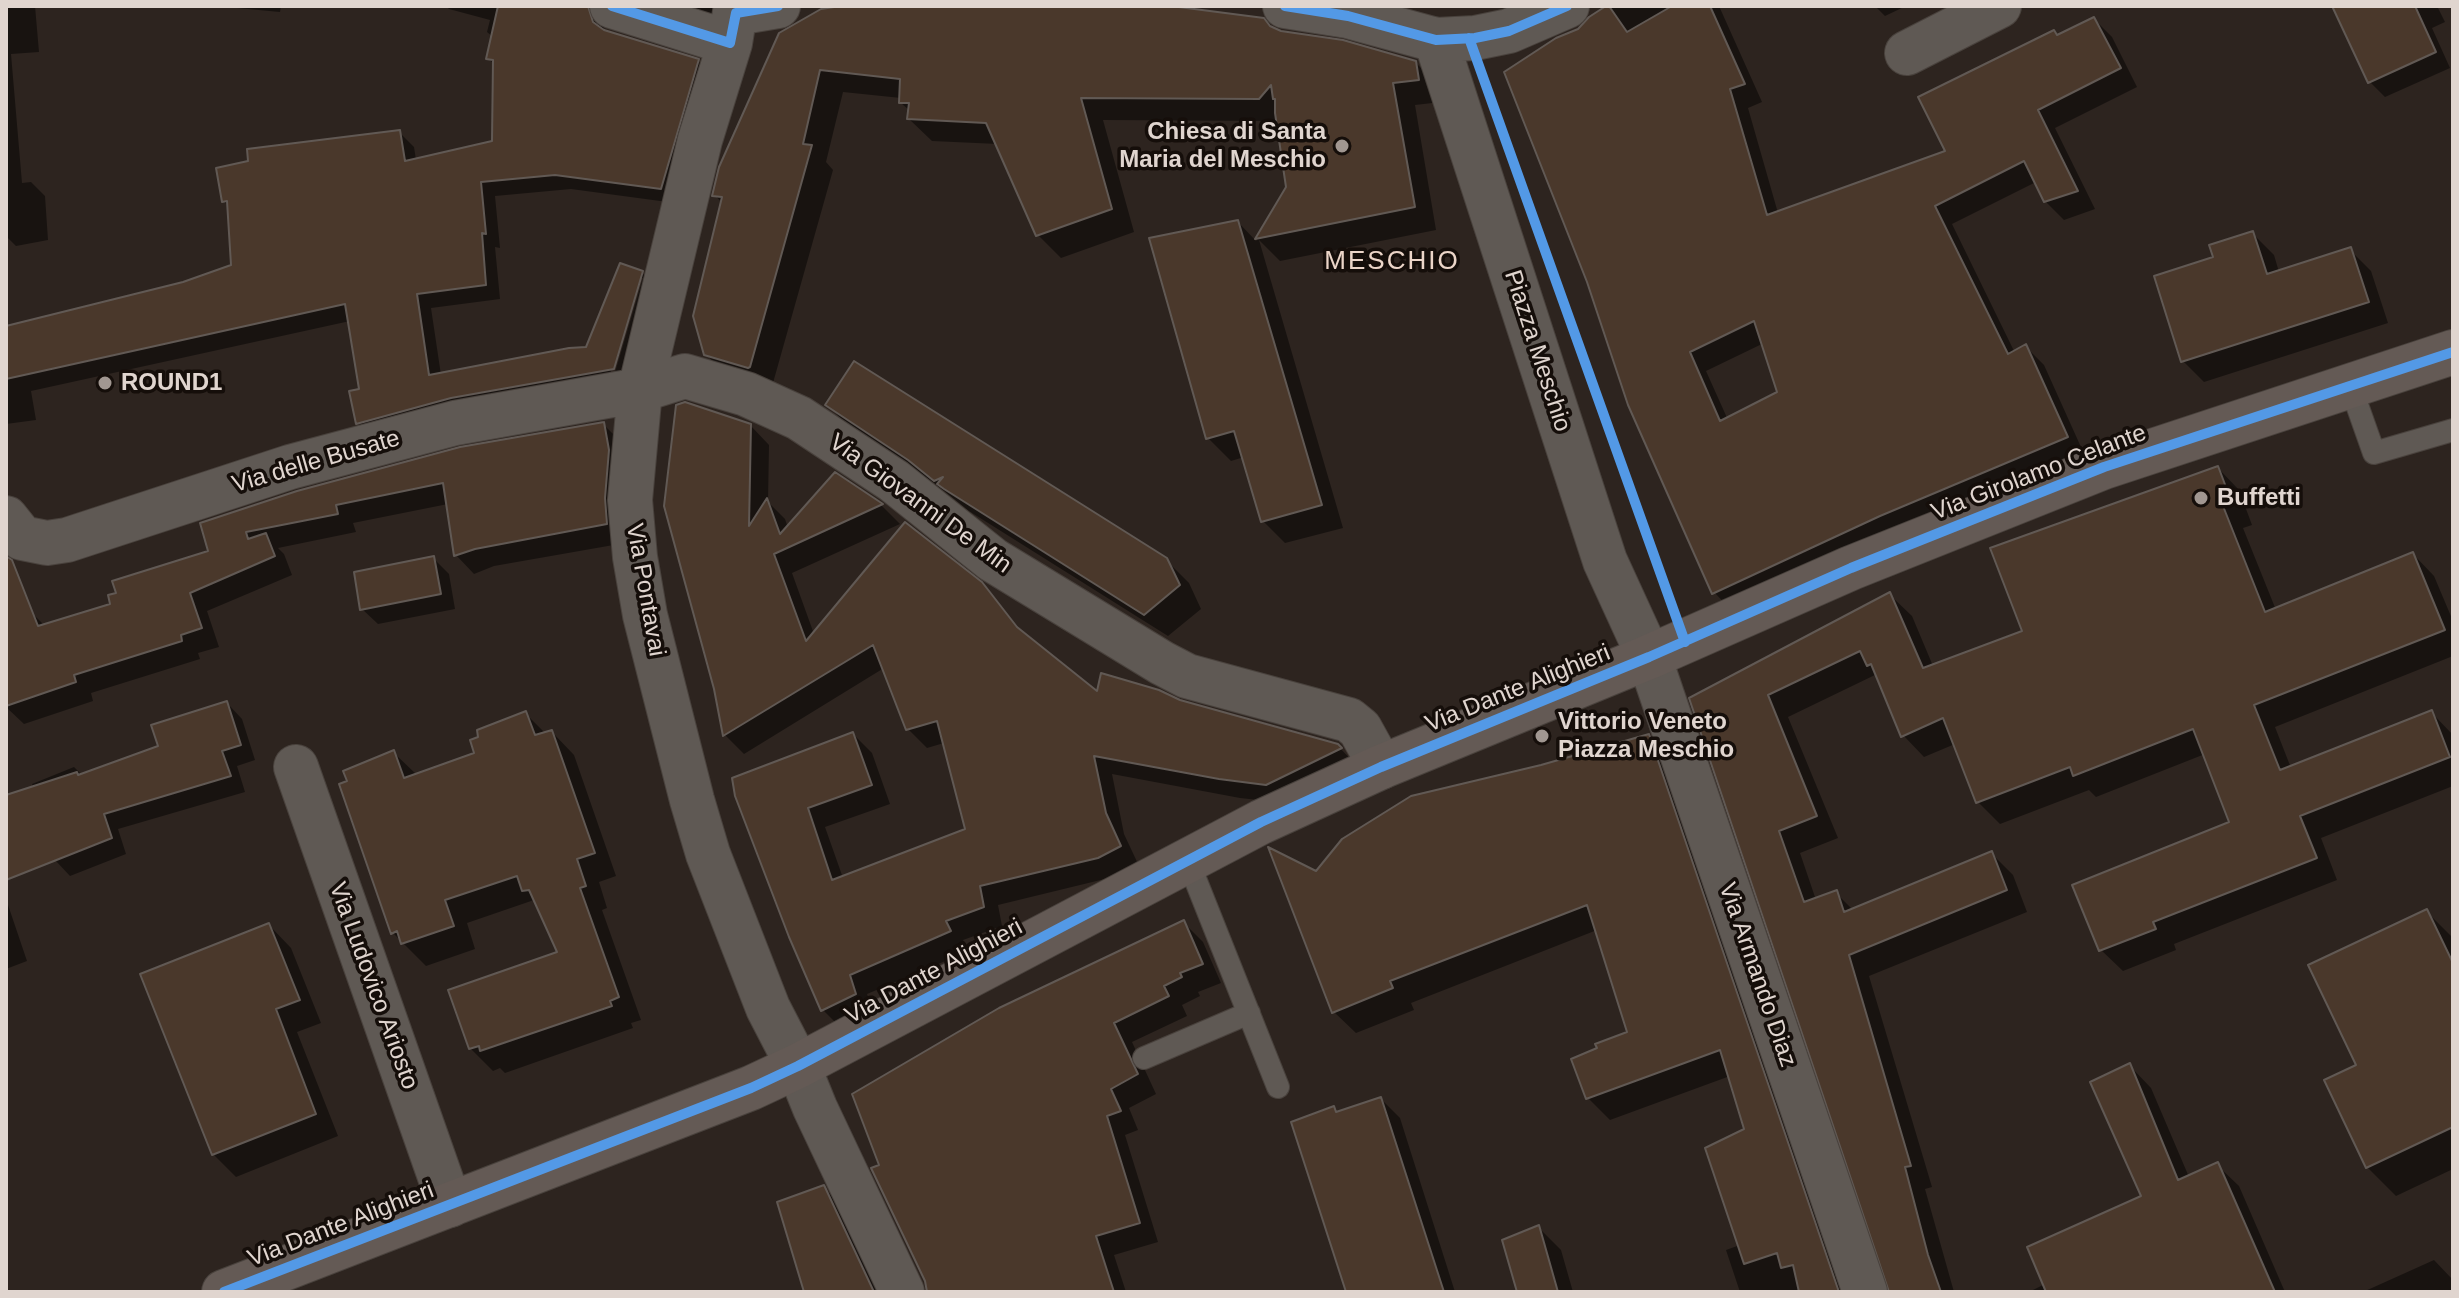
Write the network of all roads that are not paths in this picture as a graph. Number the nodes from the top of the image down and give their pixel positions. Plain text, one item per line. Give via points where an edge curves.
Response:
1 (612, 6) edge
2 (778, 6) edge
3 (1285, 6) edge
4 (1567, 6) edge
5 (1999, 6) edge
6 (734, 21) edge
7 (1436, 40) junction
8 (1907, 53) dead end
9 (2453, 352) edge
10 (2350, 385) junction
11 (640, 390) junction
12 (2453, 430) edge
13 (6, 518) edge
14 (1649, 657) junction
15 (296, 767) dead end
16 (1381, 767) junction
17 (1188, 861) junction
18 (1249, 1013) junction
19 (1144, 1058) dead end
20 (798, 1066) junction
21 (1278, 1087) dead end
22 (450, 1205) junction
23 (224, 1292) edge
24 (902, 1292) edge
25 (1865, 1292) edge

1 - 6 street
2 - 6 street
3 - 7 street via 1348,16
4 - 7 street via 1509,31
5 - 8 street
6 - 11 street, Via Pontavai
7 - 14 street, Piazza Meschio via 1605,561
9 - 10 main road, Via Girolamo Celante
10 - 12 lane via 2374,453
10 - 14 main road, Via Girolamo Celante via 2091,472
11 - 13 street, Via delle Busate via 455,423 290,467 67,540 33,542 22,538
11 - 16 street, Via Giovanni De Min via 685,376 746,394 799,418 894,481 993,560 1187,676 1349,720 1360,729
11 - 20 street, Via Pontavai via 630,500 645,615 708,854 768,1008
14 - 16 main road, Via Dante Alighieri
14 - 25 street, Via Armando Diaz
15 - 22 street, Via Ludovico Ariosto
16 - 17 main road, Via Dante Alighieri
17 - 18 lane
17 - 20 main road, Via Dante Alighieri
18 - 19 lane
18 - 21 lane
20 - 22 main road, Via Dante Alighieri
20 - 24 street, Via Pontavai
22 - 23 main road, Via Dante Alighieri

